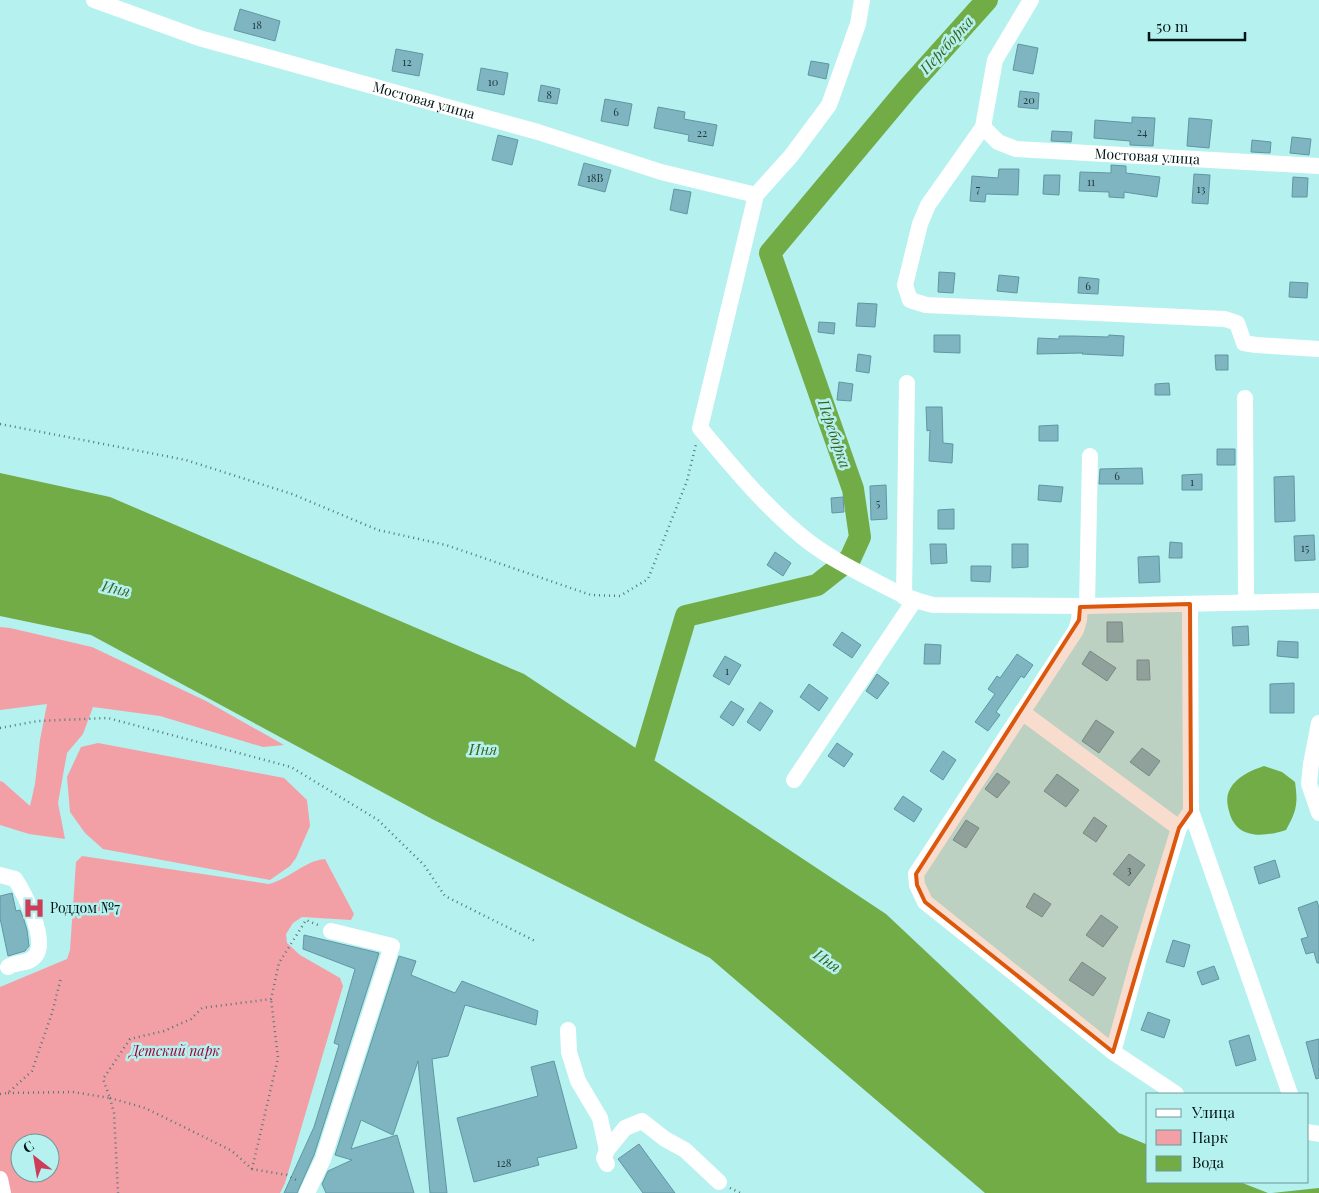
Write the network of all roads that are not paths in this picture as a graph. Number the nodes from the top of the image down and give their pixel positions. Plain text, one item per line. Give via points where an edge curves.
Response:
1 (94, 0) edge
2 (862, 0) edge
3 (1031, 0) edge
4 (983, 127) junction
5 (1319, 166) edge
6 (756, 195) junction
7 (1319, 349) edge
8 (907, 383) dead end
9 (1245, 398) dead end
10 (1090, 456) dead end
11 (909, 599) junction
12 (1319, 601) edge
13 (1246, 602) junction
14 (1190, 604) junction
15 (1083, 606) junction
16 (1022, 712) junction
17 (1319, 723) edge
18 (794, 780) dead end
19 (1191, 811) junction
20 (1319, 814) edge
21 (1179, 828) junction
22 (0, 876) edge
23 (332, 931) road end
24 (8, 967) dead end
25 (568, 1030) dead end
26 (1113, 1052) junction
27 (1174, 1093) edge
28 (1290, 1093) edge
29 (0, 1179) edge
30 (719, 1182) dead end
31 (4, 1193) edge
32 (307, 1193) edge

1 - 6 street, Мостовая улица via 199,38 538,132 661,172
2 - 6 street via 858,24 829,105 792,156
3 - 4 street via 995,60
4 - 5 street, Мостовая улица via 998,142 1016,149
4 - 7 street via 928,205 905,285 910,300 926,305 1225,319 1237,323 1244,343
6 - 11 street via 700,428 765,503 800,535 851,569
8 - 11 street
9 - 13 street
10 - 15 street
11 - 15 street via 933,605
11 - 18 street
12 - 13 street
13 - 14 street
14 - 15 street
14 - 19 street
15 - 16 street via 1076,630
16 - 21 street
16 - 26 street via 916,874 917,885 925,902
17 - 20 street via 1309,784
19 - 21 street
19 - 28 street
21 - 26 street
22 - 24 street via 15,879 24,892 40,938 36,955 26,963 14,963
23 - 32 street via 392,946 323,1158
25 - 30 street via 569,1052 578,1081 600,1118 607,1157 625,1128 642,1121 664,1139 685,1150
26 - 27 street
29 - 31 street

